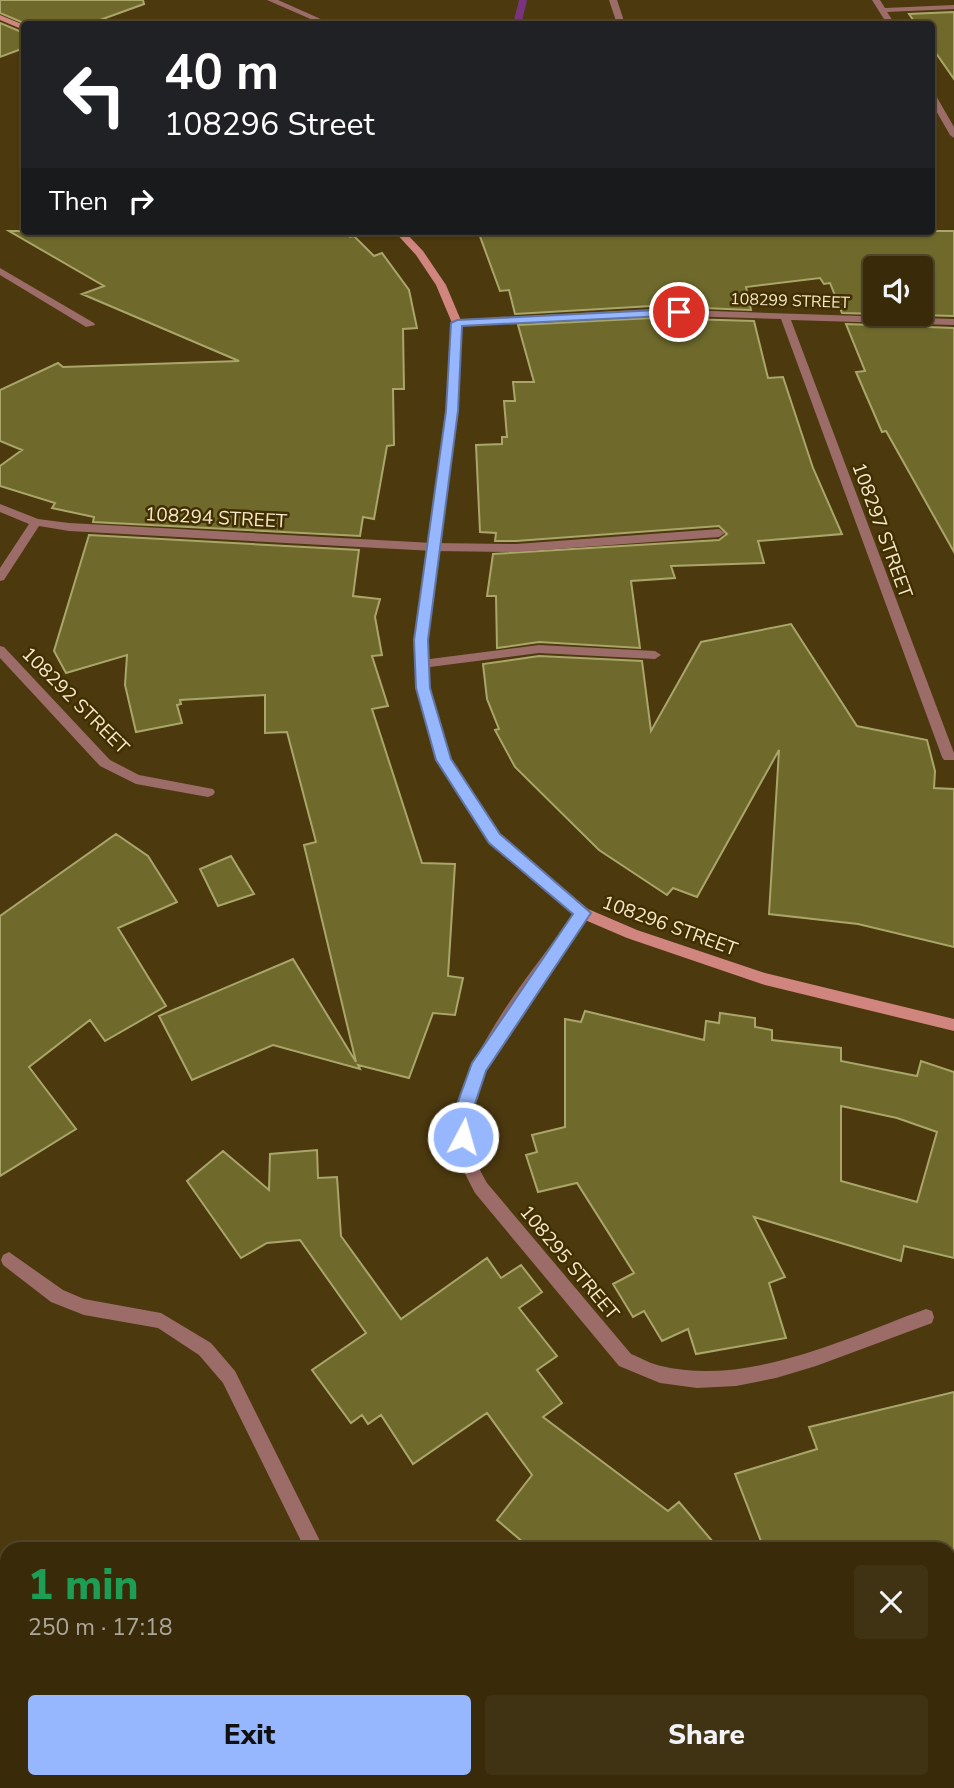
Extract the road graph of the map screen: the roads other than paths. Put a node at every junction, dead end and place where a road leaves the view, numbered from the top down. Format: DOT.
graph roads {
  1 [pos="271,0"];
  2 [pos="613,0"];
  3 [pos="876,0"];
  4 [pos="954,7"];
  5 [pos="882,10"];
  6 [pos="0,17"];
  7 [pos="321,21"];
  8 [pos="620,21"];
  9 [pos="889,21"];
  10 [pos="21,27"];
  11 [pos="935,100"];
  12 [pos="951,124"];
  13 [pos="954,135"];
  14 [pos="403,235"];
  15 [pos="0,271"];
  16 [pos="784,315"];
  17 [pos="954,322"];
  18 [pos="457,323"];
  19 [pos="90,325"];
  20 [pos="0,508"];
  21 [pos="36,522"];
  22 [pos="719,533"];
  23 [pos="433,547"];
  24 [pos="0,577"];
  25 [pos="0,650"];
  26 [pos="655,655"];
  27 [pos="422,664"];
  28 [pos="949,757"];
  29 [pos="208,792"];
  30 [pos="583,913"];
  31 [pos="954,1025"];
  32 [pos="9,1260"];
  33 [pos="926,1317"];
  34 [pos="312,1542"];
  1 -- 7 [label="street"];
  2 -- 8 [label="street"];
  3 -- 5 [label="street"];
  4 -- 5 [label="street"];
  5 -- 9 [label="street"];
  6 -- 10 [label="street"];
  11 -- 12 [label="street"];
  12 -- 13 [label="street"];
  14 -- 18 [label="street, 108296 STREET"];
  15 -- 19 [label="street"];
  16 -- 17 [label="street, 108299 STREET"];
  16 -- 18 [label="street, 108299 STREET"];
  16 -- 28 [label="street, 108297 STREET"];
  18 -- 23 [label="street, 108296 STREET"];
  20 -- 21 [label="street, 108294 STREET"];
  21 -- 23 [label="street, 108294 STREET"];
  21 -- 24 [label="street"];
  22 -- 23 [label="street, 108294 STREET"];
  23 -- 27 [label="street, 108296 STREET"];
  25 -- 29 [label="street, 108292 STREET"];
  26 -- 27 [label="street"];
  27 -- 30 [label="street, 108296 STREET"];
  30 -- 31 [label="street, 108296 STREET"];
  30 -- 33 [label="street, 108295 STREET"];
  32 -- 34 [label="street"];
}
